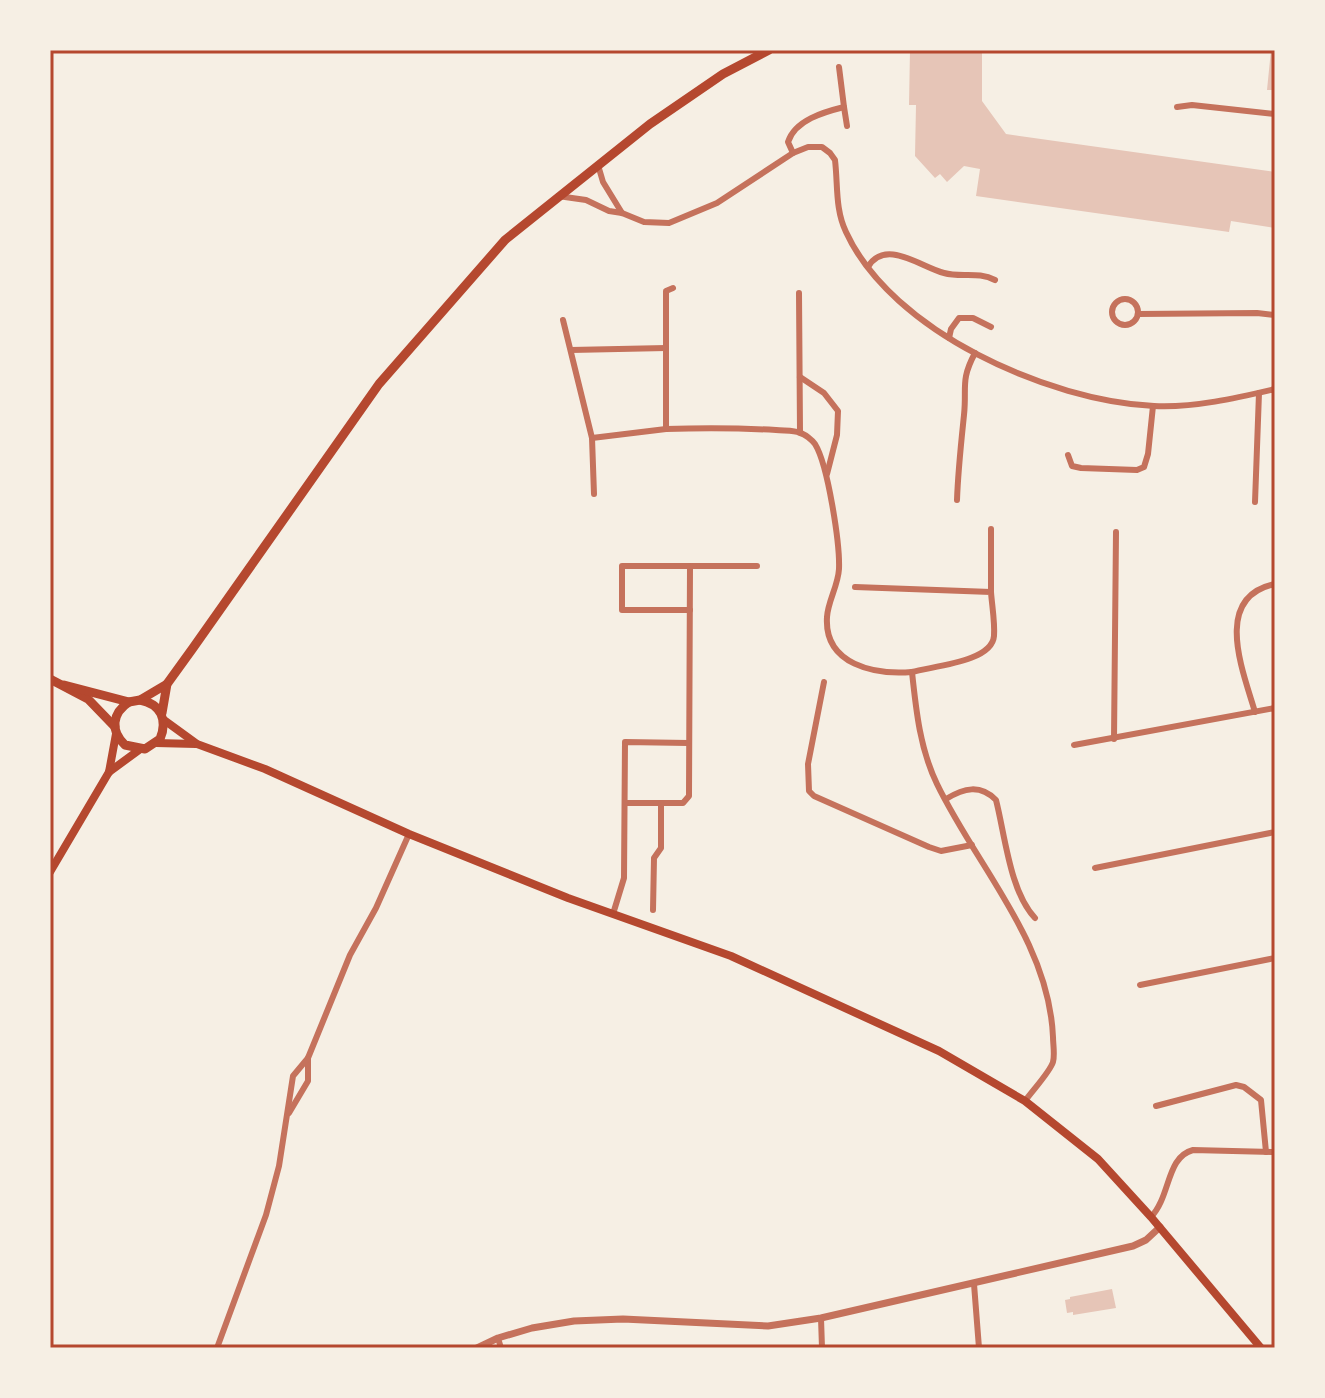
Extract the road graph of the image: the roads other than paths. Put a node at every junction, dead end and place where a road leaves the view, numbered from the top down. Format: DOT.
graph roads {
  1 [pos="769,50"];
  2 [pos="839,67"];
  3 [pos="844,107"];
  4 [pos="1177,107"];
  5 [pos="1275,114"];
  6 [pos="847,126"];
  7 [pos="793,153"];
  8 [pos="598,165"];
  9 [pos="558,196"];
  10 [pos="622,213"];
  11 [pos="868,267"];
  12 [pos="995,280"];
  13 [pos="673,288"];
  14 [pos="799,293"];
  15 [pos="1138,314"];
  16 [pos="1275,315"];
  17 [pos="563,320"];
  18 [pos="991,327"];
  19 [pos="949,338"];
  20 [pos="666,348"];
  21 [pos="571,350"];
  22 [pos="975,353"];
  23 [pos="800,377"];
  24 [pos="1275,389"];
  25 [pos="1259,393"];
  26 [pos="1153,406"];
  27 [pos="666,429"];
  28 [pos="800,432"];
  29 [pos="592,438"];
  30 [pos="1068,455"];
  31 [pos="826,484"];
  32 [pos="594,494"];
  33 [pos="957,500"];
  34 [pos="1255,502"];
  35 [pos="991,529"];
  36 [pos="1116,532"];
  37 [pos="690,566"];
  38 [pos="757,566"];
  39 [pos="1275,584"];
  40 [pos="855,587"];
  41 [pos="991,592"];
  42 [pos="690,610"];
  43 [pos="912,672"];
  44 [pos="50,679"];
  45 [pos="824,682"];
  46 [pos="167,684"];
  47 [pos="64,685"];
  48 [pos="140,700"];
  49 [pos="129,702"];
  50 [pos="1275,708"];
  51 [pos="1255,712"];
  52 [pos="163,716"];
  53 [pos="115,730"];
  54 [pos="1114,739"];
  55 [pos="156,743"];
  56 [pos="688,743"];
  57 [pos="197,744"];
  58 [pos="1074,745"];
  59 [pos="139,750"];
  60 [pos="109,772"];
  61 [pos="946,799"];
  62 [pos="625,803"];
  63 [pos="661,803"];
  64 [pos="1275,832"];
  65 [pos="409,834"];
  66 [pos="972,845"];
  67 [pos="1095,868"];
  68 [pos="50,872"];
  69 [pos="653,910"];
  70 [pos="613,914"];
  71 [pos="1035,918"];
  72 [pos="1275,958"];
  73 [pos="1140,985"];
  74 [pos="308,1058"];
  75 [pos="1025,1101"];
  76 [pos="1156,1106"];
  77 [pos="288,1116"];
  78 [pos="1266,1152"];
  79 [pos="1275,1152"];
  80 [pos="1151,1217"];
  81 [pos="1160,1227"];
  82 [pos="974,1284"];
  83 [pos="821,1318"];
  84 [pos="498,1338"];
  85 [pos="217,1348"];
  86 [pos="477,1348"];
  87 [pos="501,1348"];
  88 [pos="822,1348"];
  89 [pos="979,1348"];
  90 [pos="1261,1348"];
  1 -- 8 [label="main road"];
  2 -- 3 [label="street"];
  3 -- 6 [label="street"];
  3 -- 7 [label="street"];
  4 -- 5 [label="street"];
  7 -- 10 [label="street"];
  7 -- 11 [label="street"];
  8 -- 9 [label="main road"];
  8 -- 10 [label="street"];
  9 -- 10 [label="street"];
  9 -- 46 [label="main road"];
  11 -- 12 [label="street"];
  11 -- 19 [label="street"];
  13 -- 20 [label="street"];
  14 -- 23 [label="street"];
  15 -- 15 [label="street"];
  15 -- 16 [label="street"];
  17 -- 21 [label="street"];
  18 -- 19 [label="street"];
  19 -- 22 [label="street"];
  20 -- 21 [label="street"];
  20 -- 27 [label="street"];
  21 -- 29 [label="street"];
  22 -- 26 [label="street"];
  22 -- 33 [label="street"];
  23 -- 28 [label="street"];
  23 -- 31 [label="street"];
  24 -- 25 [label="street"];
  25 -- 26 [label="street"];
  25 -- 34 [label="street"];
  26 -- 30 [label="street"];
  27 -- 28 [label="street"];
  27 -- 29 [label="street"];
  28 -- 31 [label="street"];
  29 -- 32 [label="street"];
  31 -- 43 [label="street"];
  35 -- 41 [label="street"];
  36 -- 54 [label="street"];
  37 -- 38 [label="street"];
  37 -- 42 [label="street"];
  37 -- 42 [label="street"];
  39 -- 51 [label="street"];
  40 -- 41 [label="street"];
  41 -- 43 [label="street"];
  42 -- 56 [label="street"];
  43 -- 61 [label="street"];
  44 -- 47 [label="main road"];
  45 -- 66 [label="street"];
  46 -- 48 [label="main road"];
  46 -- 52 [label="main road"];
  47 -- 49 [label="main road"];
  47 -- 53 [label="main road"];
  48 -- 49 [label="main road"];
  48 -- 52 [label="main road"];
  49 -- 53 [label="main road"];
  50 -- 51 [label="street"];
  51 -- 54 [label="street"];
  52 -- 55 [label="main road"];
  52 -- 57 [label="main road"];
  53 -- 59 [label="main road"];
  53 -- 60 [label="main road"];
  54 -- 58 [label="street"];
  55 -- 57 [label="main road"];
  55 -- 59 [label="main road"];
  56 -- 62 [label="street"];
  56 -- 63 [label="street"];
  57 -- 65 [label="main road"];
  59 -- 60 [label="main road"];
  60 -- 68 [label="main road"];
  61 -- 66 [label="street"];
  61 -- 71 [label="street"];
  62 -- 63 [label="street"];
  62 -- 70 [label="street"];
  63 -- 69 [label="street"];
  64 -- 67 [label="street"];
  65 -- 70 [label="main road"];
  65 -- 74 [label="street"];
  66 -- 75 [label="street"];
  70 -- 75 [label="main road"];
  72 -- 73 [label="street"];
  74 -- 77 [label="street"];
  74 -- 77 [label="street"];
  75 -- 80 [label="main road"];
  76 -- 78 [label="street"];
  77 -- 85 [label="street"];
  78 -- 79 [label="street"];
  78 -- 80 [label="street"];
  80 -- 81 [label="main road"];
  81 -- 82 [label="street"];
  81 -- 90 [label="main road"];
  82 -- 83 [label="street"];
  82 -- 89 [label="street"];
  83 -- 84 [label="street"];
  83 -- 88 [label="street"];
  84 -- 86 [label="street"];
  84 -- 87 [label="street"];
}
